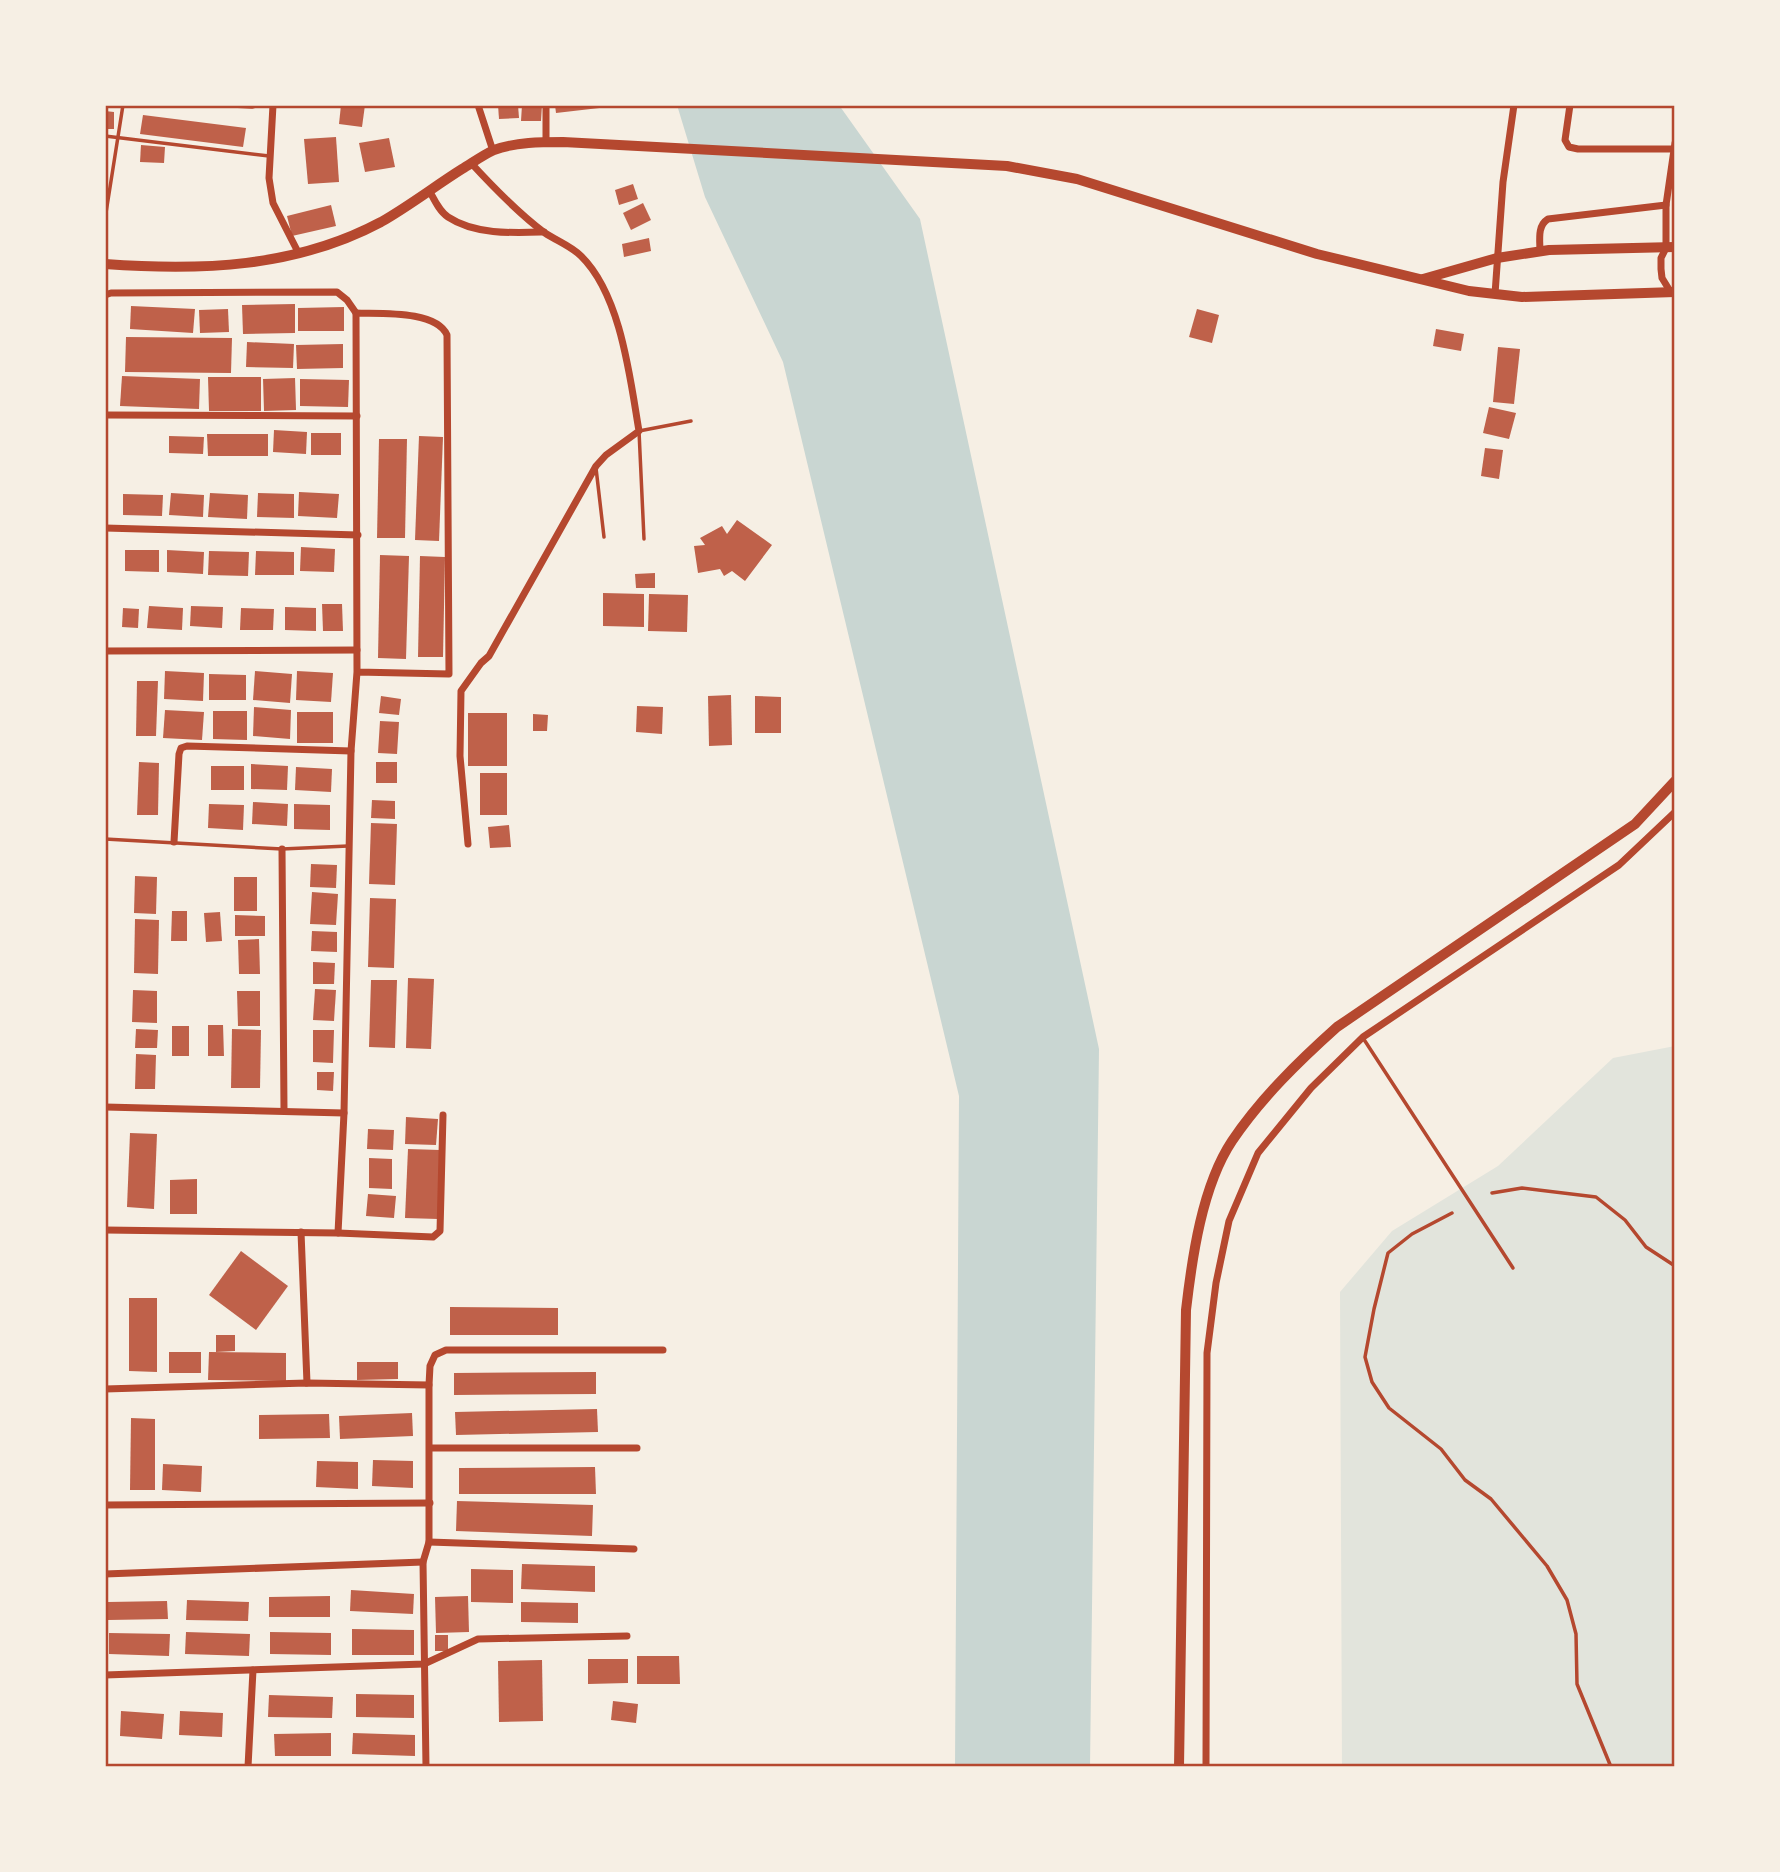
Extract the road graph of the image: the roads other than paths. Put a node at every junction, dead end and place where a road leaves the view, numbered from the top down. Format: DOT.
graph roads {
  1 [pos="123,105"];
  2 [pos="214,105"];
  3 [pos="259,105"];
  4 [pos="273,105"];
  5 [pos="478,105"];
  6 [pos="546,105"];
  7 [pos="1514,105"];
  8 [pos="1570,105"];
  9 [pos="105,136"];
  10 [pos="118,138"];
  11 [pos="546,142"];
  12 [pos="1674,146"];
  13 [pos="493,150"];
  14 [pos="269,156"];
  15 [pos="471,163"];
  16 [pos="429,190"];
  17 [pos="1666,205"];
  18 [pos="105,219"];
  19 [pos="545,232"];
  20 [pos="1670,248"];
  21 [pos="1540,252"];
  22 [pos="299,254"];
  23 [pos="1497,258"];
  24 [pos="105,264"];
  25 [pos="1423,279"];
  26 [pos="1672,292"];
  27 [pos="1495,294"];
  28 [pos="105,295"];
  29 [pos="356,313"];
  30 [pos="105,415"];
  31 [pos="357,416"];
  32 [pos="691,421"];
  33 [pos="639,431"];
  34 [pos="596,466"];
  35 [pos="105,527"];
  36 [pos="358,534"];
  37 [pos="604,537"];
  38 [pos="643,539"];
  39 [pos="357,650"];
  40 [pos="105,651"];
  41 [pos="357,672"];
  42 [pos="351,751"];
  43 [pos="1675,781"];
  44 [pos="1675,812"];
  45 [pos="105,839"];
  46 [pos="174,842"];
  47 [pos="468,844"];
  48 [pos="351,846"];
  49 [pos="282,849"];
  50 [pos="1363,1037"];
  51 [pos="105,1107"];
  52 [pos="284,1110"];
  53 [pos="344,1113"];
  54 [pos="443,1115"];
  55 [pos="105,1230"];
  56 [pos="301,1232"];
  57 [pos="338,1233"];
  58 [pos="1514,1268"];
  59 [pos="663,1350"];
  60 [pos="307,1383"];
  61 [pos="429,1385"];
  62 [pos="105,1389"];
  63 [pos="430,1448"];
  64 [pos="637,1448"];
  65 [pos="430,1503"];
  66 [pos="105,1505"];
  67 [pos="429,1542"];
  68 [pos="634,1549"];
  69 [pos="423,1562"];
  70 [pos="105,1574"];
  71 [pos="626,1636"];
  72 [pos="424,1664"];
  73 [pos="253,1670"];
  74 [pos="105,1675"];
  75 [pos="248,1767"];
  76 [pos="426,1767"];
  77 [pos="1179,1767"];
  78 [pos="1206,1767"];
  1 -- 10 [label="lane"];
  2 -- 3 [label="lane"];
  4 -- 14 [label="street"];
  5 -- 13 [label="street"];
  6 -- 11 [label="street"];
  7 -- 23 [label="street"];
  8 -- 12 [label="street"];
  9 -- 10 [label="lane"];
  10 -- 14 [label="lane"];
  10 -- 18 [label="lane"];
  11 -- 13 [label="main road"];
  11 -- 25 [label="main road"];
  12 -- 17 [label="street"];
  13 -- 15 [label="main road"];
  14 -- 22 [label="street"];
  15 -- 16 [label="main road"];
  15 -- 19 [label="street"];
  16 -- 19 [label="street"];
  16 -- 22 [label="main road"];
  17 -- 20 [label="street"];
  17 -- 21 [label="street"];
  19 -- 33 [label="street"];
  20 -- 21 [label="main road"];
  20 -- 26 [label="street"];
  21 -- 23 [label="main road"];
  22 -- 24 [label="main road"];
  23 -- 25 [label="main road"];
  23 -- 27 [label="street"];
  25 -- 27 [label="main road"];
  26 -- 27 [label="main road"];
  28 -- 29 [label="street"];
  29 -- 31 [label="street"];
  29 -- 41 [label="street"];
  30 -- 31 [label="street"];
  31 -- 36 [label="street"];
  32 -- 33 [label="lane"];
  33 -- 34 [label="street"];
  33 -- 38 [label="lane"];
  34 -- 37 [label="lane"];
  34 -- 47 [label="street"];
  35 -- 36 [label="street"];
  36 -- 39 [label="street"];
  39 -- 40 [label="street"];
  39 -- 41 [label="street"];
  41 -- 42 [label="street"];
  42 -- 46 [label="street"];
  42 -- 48 [label="street"];
  43 -- 77 [label="main road"];
  44 -- 50 [label="street"];
  45 -- 46 [label="lane"];
  46 -- 49 [label="lane"];
  48 -- 49 [label="lane"];
  48 -- 53 [label="street"];
  49 -- 52 [label="street"];
  50 -- 58 [label="lane"];
  50 -- 78 [label="street"];
  51 -- 52 [label="street"];
  52 -- 53 [label="street"];
  53 -- 57 [label="street"];
  54 -- 57 [label="street"];
  55 -- 56 [label="street"];
  56 -- 57 [label="street"];
  56 -- 60 [label="street"];
  59 -- 61 [label="street"];
  60 -- 61 [label="street"];
  60 -- 62 [label="street"];
  61 -- 63 [label="street"];
  63 -- 64 [label="street"];
  63 -- 65 [label="street"];
  65 -- 66 [label="street"];
  65 -- 67 [label="street"];
  67 -- 68 [label="street"];
  67 -- 69 [label="street"];
  69 -- 70 [label="street"];
  69 -- 72 [label="street"];
  71 -- 72 [label="street"];
  72 -- 73 [label="street"];
  72 -- 76 [label="street"];
  73 -- 74 [label="street"];
  73 -- 75 [label="street"];
}
